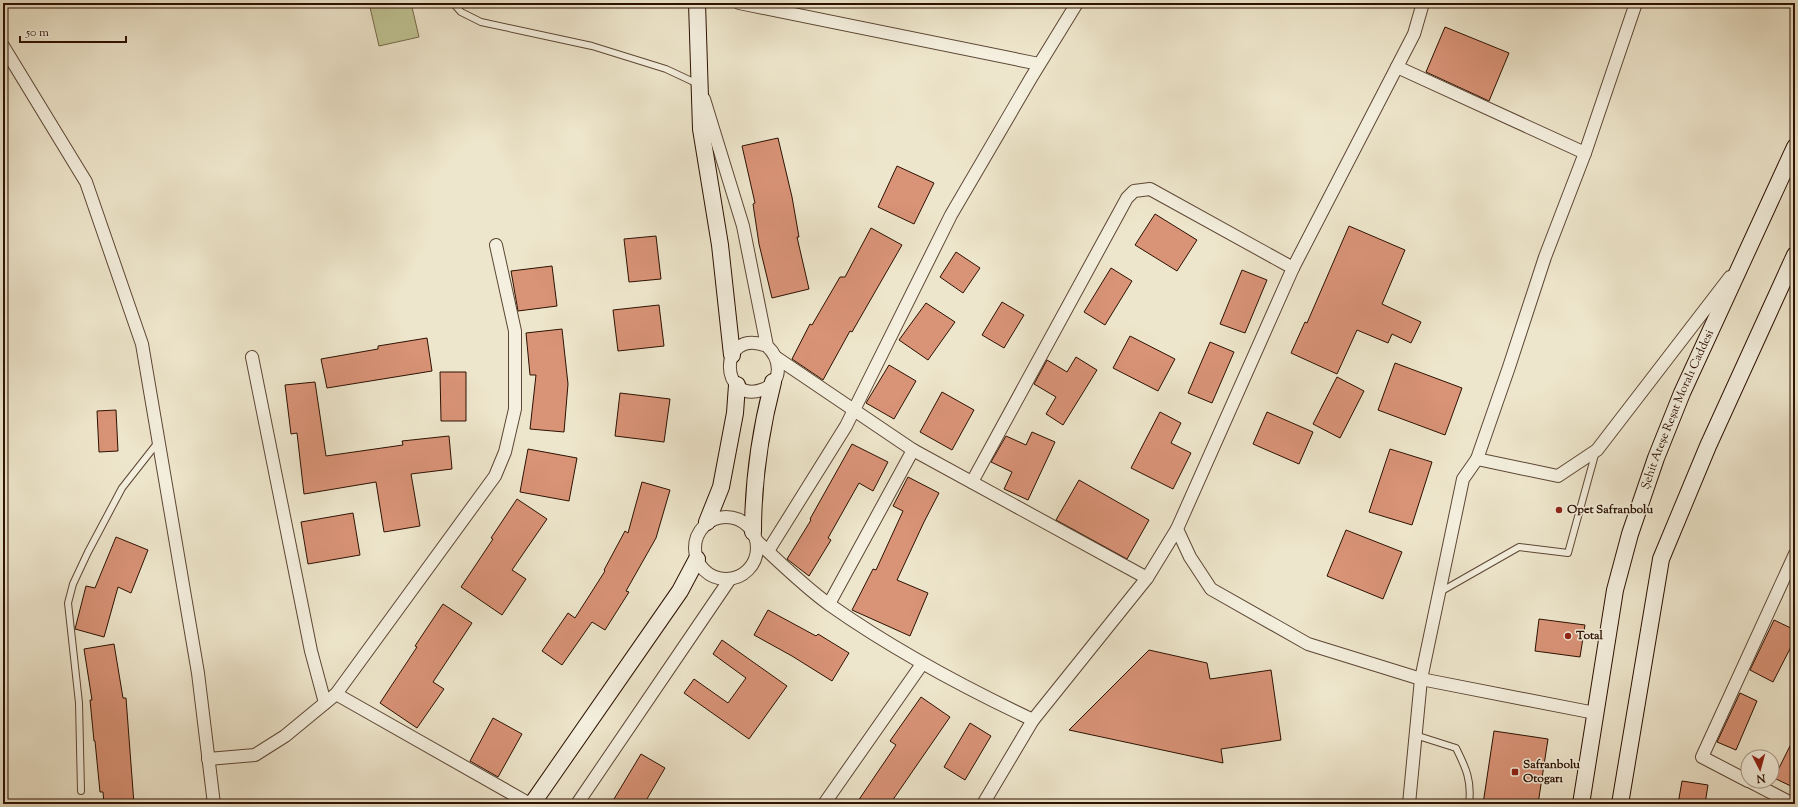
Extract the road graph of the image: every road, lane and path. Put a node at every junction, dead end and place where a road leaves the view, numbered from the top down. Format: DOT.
graph roads {
  1 [pos="452,3"];
  2 [pos="697,3"];
  3 [pos="739,3"];
  4 [pos="1077,3"];
  5 [pos="1423,3"];
  6 [pos="1636,3"];
  7 [pos="3,46"];
  8 [pos="1039,64"];
  9 [pos="1396,67"];
  10 [pos="700,84"];
  11 [pos="1795,147"];
  12 [pos="1585,153"];
  13 [pos="496,245"];
  14 [pos="1795,255"];
  15 [pos="1743,260"];
  16 [pos="1292,268"];
  17 [pos="767,346"];
  18 [pos="732,355"];
  19 [pos="252,357"];
  20 [pos="776,358"];
  21 [pos="773,382"];
  22 [pos="736,385"];
  23 [pos="853,410"];
  24 [pos="159,444"];
  25 [pos="913,450"];
  26 [pos="1597,450"];
  27 [pos="1477,459"];
  28 [pos="972,482"];
  29 [pos="707,522"];
  30 [pos="1177,530"];
  31 [pos="755,537"];
  32 [pos="768,551"];
  33 [pos="1795,554"];
  34 [pos="697,559"];
  35 [pos="1147,578"];
  36 [pos="730,579"];
  37 [pos="1439,592"];
  38 [pos="829,604"];
  39 [pos="922,664"];
  40 [pos="1421,679"];
  41 [pos="336,694"];
  42 [pos="325,703"];
  43 [pos="1595,713"];
  44 [pos="1033,720"];
  45 [pos="1415,735"];
  46 [pos="208,759"];
  47 [pos="1740,777"];
  48 [pos="1764,789"];
  49 [pos="81,790"];
  50 [pos="214,804"];
  51 [pos="531,804"];
  52 [pos="577,804"];
  53 [pos="824,804"];
  54 [pos="983,804"];
  55 [pos="1409,804"];
  56 [pos="1469,804"];
  57 [pos="1581,804"];
  58 [pos="1620,804"];
  59 [pos="1793,804"];
  1 -- 10 [label="lane"];
  2 -- 10 [label="main road"];
  3 -- 8 [label="street"];
  4 -- 8 [label="street"];
  5 -- 9 [label="street"];
  6 -- 12 [label="street"];
  7 -- 24 [label="street"];
  8 -- 23 [label="street"];
  9 -- 12 [label="street"];
  9 -- 16 [label="street"];
  10 -- 17 [label="street"];
  10 -- 18 [label="main road"];
  11 -- 15 [label="main road, Şehit Ateşe Reşat Moralı Caddesi"];
  12 -- 27 [label="street"];
  13 -- 41 [label="street"];
  14 -- 58 [label="main road"];
  15 -- 26 [label="street"];
  15 -- 43 [label="main road, Şehit Ateşe Reşat Moralı Caddesi"];
  16 -- 28 [label="street"];
  16 -- 30 [label="street"];
  17 -- 18 [label="street"];
  17 -- 20 [label="street"];
  18 -- 22 [label="street"];
  19 -- 42 [label="street"];
  20 -- 21 [label="street"];
  20 -- 23 [label="street"];
  21 -- 22 [label="street"];
  21 -- 31 [label="main road"];
  22 -- 29 [label="main road"];
  23 -- 25 [label="street"];
  23 -- 32 [label="street"];
  24 -- 46 [label="street"];
  24 -- 49 [label="lane"];
  25 -- 28 [label="street"];
  25 -- 38 [label="street"];
  26 -- 27 [label="street"];
  26 -- 37 [label="lane"];
  27 -- 37 [label="street"];
  28 -- 35 [label="street"];
  29 -- 31 [label="street"];
  29 -- 34 [label="street"];
  30 -- 35 [label="street"];
  30 -- 40 [label="street"];
  31 -- 32 [label="street"];
  31 -- 36 [label="street"];
  32 -- 38 [label="street"];
  33 -- 47 [label="street"];
  34 -- 36 [label="street"];
  34 -- 51 [label="main road"];
  35 -- 44 [label="street"];
  36 -- 52 [label="street"];
  37 -- 40 [label="street"];
  38 -- 39 [label="street"];
  39 -- 44 [label="street"];
  39 -- 53 [label="street"];
  40 -- 43 [label="street"];
  40 -- 45 [label="street"];
  41 -- 42 [label="street"];
  41 -- 51 [label="street"];
  42 -- 46 [label="street"];
  43 -- 57 [label="main road, Şehit Ateşe Reşat Moralı Caddesi"];
  44 -- 54 [label="street"];
  45 -- 55 [label="street"];
  45 -- 56 [label="lane"];
  46 -- 50 [label="street"];
  48 -- 59 [label="street"];
}
